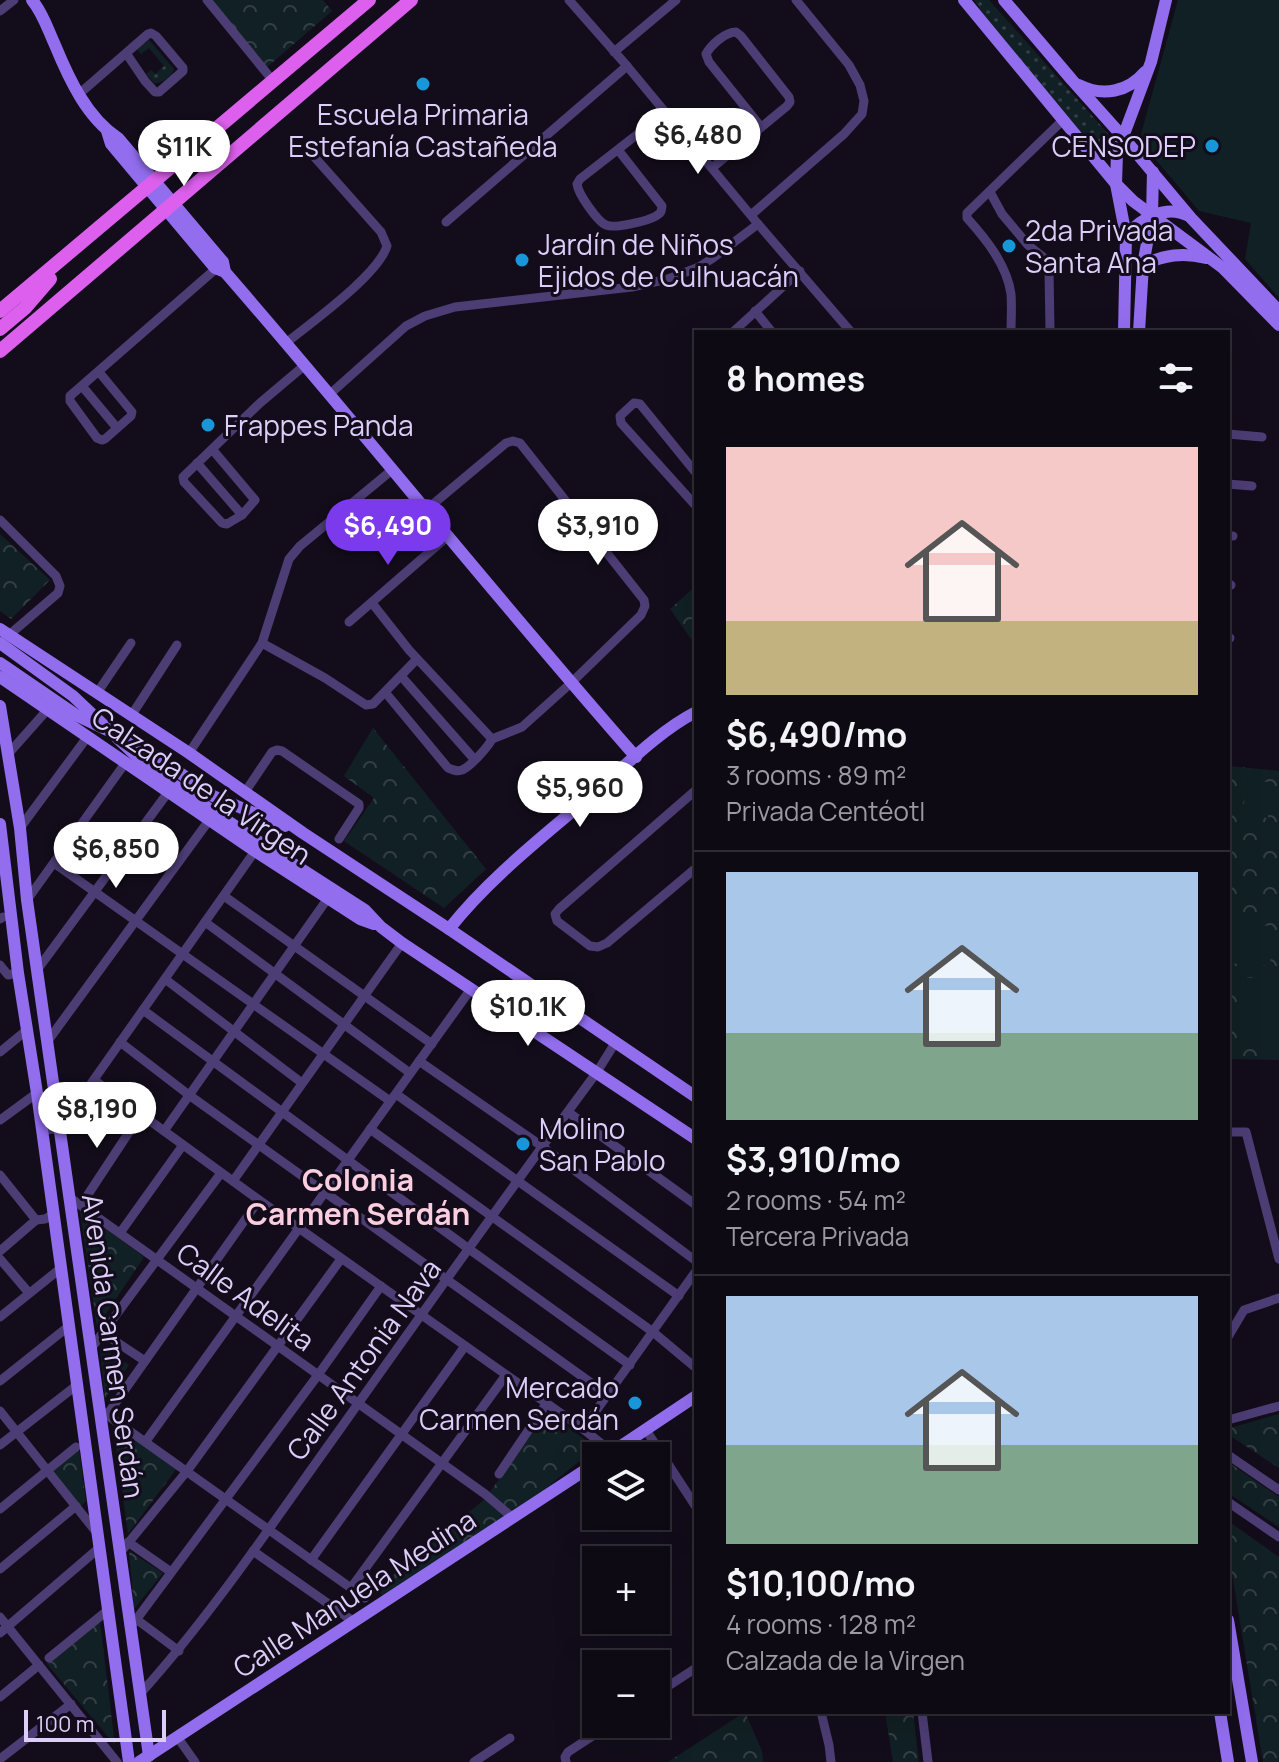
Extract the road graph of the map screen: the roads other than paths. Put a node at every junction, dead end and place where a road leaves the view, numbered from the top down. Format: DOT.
graph roads {
  1 [pos="14,0"];
  2 [pos="32,0"];
  3 [pos="207,0"];
  4 [pos="369,0"];
  5 [pos="411,0"];
  6 [pos="569,0"];
  7 [pos="676,0"];
  8 [pos="796,0"];
  9 [pos="964,0"];
  10 [pos="1004,0"];
  11 [pos="1166,0"];
  12 [pos="0,11"];
  13 [pos="614,52"];
  14 [pos="126,53"];
  15 [pos="1151,62"];
  16 [pos="627,66"];
  17 [pos="1072,80"];
  18 [pos="274,82"];
  19 [pos="79,94"];
  20 [pos="666,112"];
  21 [pos="1063,120"];
  22 [pos="761,127"];
  23 [pos="1123,137"];
  24 [pos="619,151"];
  25 [pos="310,152"];
  26 [pos="712,168"];
  27 [pos="1153,172"];
  28 [pos="150,183"];
  29 [pos="1116,184"];
  30 [pos="990,192"];
  31 [pos="170,207"];
  32 [pos="751,215"];
  33 [pos="1152,216"];
  34 [pos="1191,218"];
  35 [pos="446,222"];
  36 [pos="758,224"];
  37 [pos="1126,236"];
  38 [pos="82,242"];
  39 [pos="1213,260"];
  40 [pos="1143,265"];
  41 [pos="221,267"];
  42 [pos="800,271"];
  43 [pos="0,311"];
  44 [pos="755,311"];
  45 [pos="1279,311"];
  46 [pos="1279,325"];
  47 [pos="0,329"];
  48 [pos="735,330"];
  49 [pos="770,330"];
  50 [pos="849,330"];
  51 [pos="1011,330"];
  52 [pos="1050,330"];
  53 [pos="1124,330"];
  54 [pos="1139,330"];
  55 [pos="286,343"];
  56 [pos="0,351"];
  57 [pos="305,365"];
  58 [pos="99,372"];
  59 [pos="82,386"];
  60 [pos="330,394"];
  61 [pos="117,428"];
  62 [pos="1230,434"];
  63 [pos="1262,437"];
  64 [pos="212,449"];
  65 [pos="197,463"];
  66 [pos="392,470"];
  67 [pos="694,471"];
  68 [pos="1230,484"];
  69 [pos="1252,486"];
  70 [pos="694,504"];
  71 [pos="426,510"];
  72 [pos="242,515"];
  73 [pos="0,520"];
  74 [pos="448,536"];
  75 [pos="372,603"];
  76 [pos="349,622"];
  77 [pos="3,636"];
  78 [pos="131,643"];
  79 [pos="262,643"];
  80 [pos="177,645"];
  81 [pos="417,659"];
  82 [pos="0,663"];
  83 [pos="401,676"];
  84 [pos="0,677"];
  85 [pos="571,683"];
  86 [pos="385,692"];
  87 [pos="97,693"];
  88 [pos="0,706"];
  89 [pos="48,709"];
  90 [pos="694,713"];
  91 [pos="131,716"];
  92 [pos="88,736"];
  93 [pos="492,739"];
  94 [pos="9,753"];
  95 [pos="189,753"];
  96 [pos="636,757"];
  97 [pos="474,759"];
  98 [pos="126,762"];
  99 [pos="169,791"];
  100 [pos="245,792"];
  101 [pos="694,792"];
  102 [pos="210,819"];
  103 [pos="0,824"];
  104 [pos="20,828"];
  105 [pos="303,833"];
  106 [pos="339,839"];
  107 [pos="255,851"];
  108 [pos="2,858"];
  109 [pos="54,863"];
  110 [pos="694,870"];
  111 [pos="95,891"];
  112 [pos="224,896"];
  113 [pos="328,898"];
  114 [pos="27,900"];
  115 [pos="136,921"];
  116 [pos="205,922"];
  117 [pos="381,927"];
  118 [pos="449,929"];
  119 [pos="402,943"];
  120 [pos="294,946"];
  121 [pos="183,954"];
  122 [pos="0,965"];
  123 [pos="37,970"];
  124 [pos="275,973"];
  125 [pos="9,977"];
  126 [pos="165,979"];
  127 [pos="471,989"];
  128 [pos="364,996"];
  129 [pos="253,1004"];
  130 [pos="143,1010"];
  131 [pos="344,1024"];
  132 [pos="28,1029"];
  133 [pos="234,1031"];
  134 [pos="47,1042"];
  135 [pos="120,1042"];
  136 [pos="615,1043"];
  137 [pos="432,1044"];
  138 [pos="0,1052"];
  139 [pos="323,1054"];
  140 [pos="213,1061"];
  141 [pos="419,1061"];
  142 [pos="597,1072"];
  143 [pos="410,1073"];
  144 [pos="94,1080"];
  145 [pos="302,1083"];
  146 [pos="37,1093"];
  147 [pos="189,1095"];
  148 [pos="694,1096"];
  149 [pos="393,1098"];
  150 [pos="282,1111"];
  151 [pos="568,1112"];
  152 [pos="141,1114"];
  153 [pos="0,1120"];
  154 [pos="59,1129"];
  155 [pos="370,1129"];
  156 [pos="42,1130"];
  157 [pos="164,1131"];
  158 [pos="1230,1132"];
  159 [pos="694,1138"];
  160 [pos="259,1144"];
  161 [pos="183,1145"];
  162 [pos="543,1147"];
  163 [pos="348,1159"];
  164 [pos="221,1173"];
  165 [pos="233,1181"];
  166 [pos="518,1181"];
  167 [pos="2,1183"];
  168 [pos="324,1193"];
  169 [pos="69,1197"];
  170 [pos="259,1200"];
  171 [pos="694,1204"];
  172 [pos="81,1205"];
  173 [pos="54,1214"];
  174 [pos="493,1216"];
  175 [pos="36,1220"];
  176 [pos="299,1228"];
  177 [pos="120,1233"];
  178 [pos="469,1249"];
  179 [pos="0,1251"];
  180 [pos="0,1259"];
  181 [pos="341,1259"];
  182 [pos="1279,1259"];
  183 [pos="157,1260"];
  184 [pos="694,1260"];
  185 [pos="61,1268"];
  186 [pos="694,1274"];
  187 [pos="447,1281"];
  188 [pos="381,1286"];
  189 [pos="196,1288"];
  190 [pos="29,1293"];
  191 [pos="679,1296"];
  192 [pos="1279,1298"];
  193 [pos="236,1316"];
  194 [pos="422,1316"];
  195 [pos="0,1317"];
  196 [pos="69,1326"];
  197 [pos="653,1332"];
  198 [pos="103,1333"];
  199 [pos="1230,1334"];
  200 [pos="276,1345"];
  201 [pos="465,1346"];
  202 [pos="90,1350"];
  203 [pos="145,1361"];
  204 [pos="630,1365"];
  205 [pos="694,1365"];
  206 [pos="318,1375"];
  207 [pos="506,1375"];
  208 [pos="0,1381"];
  209 [pos="77,1385"];
  210 [pos="608,1395"];
  211 [pos="694,1397"];
  212 [pos="358,1404"];
  213 [pos="546,1404"];
  214 [pos="1279,1406"];
  215 [pos="0,1411"];
  216 [pos="103,1412"];
  217 [pos="1230,1419"];
  218 [pos="583,1429"];
  219 [pos="646,1430"];
  220 [pos="17,1432"];
  221 [pos="402,1435"];
  222 [pos="146,1441"];
  223 [pos="597,1442"];
  224 [pos="628,1442"];
  225 [pos="0,1445"];
  226 [pos="76,1447"];
  227 [pos="1230,1456"];
  228 [pos="442,1463"];
  229 [pos="47,1469"];
  230 [pos="187,1471"];
  231 [pos="582,1472"];
  232 [pos="499,1474"];
  233 [pos="1279,1490"];
  234 [pos="226,1498"];
  235 [pos="1230,1503"];
  236 [pos="694,1504"];
  237 [pos="76,1506"];
  238 [pos="0,1509"];
  239 [pos="512,1517"];
  240 [pos="269,1530"];
  241 [pos="97,1533"];
  242 [pos="1279,1537"];
  243 [pos="128,1542"];
  244 [pos="99,1548"];
  245 [pos="253,1551"];
  246 [pos="119,1554"];
  247 [pos="311,1560"];
  248 [pos="0,1569"];
  249 [pos="171,1572"];
  250 [pos="351,1588"];
  251 [pos="365,1598"];
  252 [pos="108,1610"];
  253 [pos="0,1617"];
  254 [pos="350,1619"];
  255 [pos="133,1624"];
  256 [pos="4,1630"];
  257 [pos="1230,1632"];
  258 [pos="179,1651"];
  259 [pos="49,1658"];
  260 [pos="39,1665"];
  261 [pos="694,1669"];
  262 [pos="670,1685"];
  263 [pos="140,1694"];
  264 [pos="0,1697"];
  265 [pos="71,1704"];
  266 [pos="821,1714"];
  267 [pos="922,1714"];
  268 [pos="1220,1714"];
  269 [pos="178,1738"];
  270 [pos="510,1738"];
  271 [pos="590,1738"];
  272 [pos="0,1759"];
  273 [pos="144,1759"];
  274 [pos="117,1762"];
  275 [pos="129,1762"];
  276 [pos="195,1762"];
  277 [pos="474,1762"];
  278 [pos="566,1762"];
  279 [pos="831,1762"];
  280 [pos="928,1762"];
  281 [pos="1228,1762"];
  282 [pos="1252,1762"];
  1 -- 12 [label="street"];
  2 -- 19 [label="street"];
  3 -- 18 [label="street"];
  4 -- 18 [label="main road"];
  5 -- 31 [label="main road"];
  6 -- 13 [label="street"];
  7 -- 13 [label="street"];
  8 -- 32 [label="street"];
  9 -- 21 [label="street"];
  10 -- 17 [label="street"];
  11 -- 15 [label="street"];
  13 -- 16 [label="street"];
  14 -- 14 [label="street"];
  14 -- 19 [label="street"];
  15 -- 17 [label="street"];
  15 -- 23 [label="street"];
  16 -- 20 [label="street"];
  16 -- 35 [label="street"];
  17 -- 23 [label="street"];
  18 -- 28 [label="main road"];
  19 -- 28 [label="street"];
  20 -- 24 [label="street"];
  20 -- 26 [label="street"];
  21 -- 29 [label="street"];
  21 -- 30 [label="street"];
  22 -- 22 [label="street"];
  22 -- 26 [label="street"];
  23 -- 27 [label="street"];
  23 -- 29 [label="street"];
  24 -- 24 [label="street"];
  25 -- 55 [label="street"];
  26 -- 32 [label="street"];
  27 -- 33 [label="street"];
  27 -- 34 [label="street"];
  28 -- 31 [label="street"];
  28 -- 38 [label="main road"];
  29 -- 33 [label="street"];
  29 -- 37 [label="street"];
  30 -- 51 [label="street"];
  30 -- 52 [label="street"];
  31 -- 41 [label="street"];
  31 -- 56 [label="main road"];
  32 -- 36 [label="street"];
  33 -- 34 [label="street"];
  33 -- 37 [label="street"];
  33 -- 39 [label="street"];
  33 -- 40 [label="street"];
  34 -- 45 [label="street"];
  36 -- 42 [label="street"];
  36 -- 60 [label="street"];
  37 -- 53 [label="street"];
  38 -- 43 [label="main road"];
  38 -- 47 [label="main road"];
  39 -- 40 [label="street"];
  39 -- 46 [label="street"];
  40 -- 54 [label="street"];
  41 -- 55 [label="street"];
  41 -- 58 [label="street"];
  42 -- 44 [label="street"];
  42 -- 50 [label="street"];
  44 -- 48 [label="street"];
  44 -- 49 [label="street"];
  55 -- 57 [label="street"];
  57 -- 60 [label="street"];
  57 -- 64 [label="street"];
  58 -- 59 [label="street"];
  58 -- 61 [label="street"];
  59 -- 61 [label="street"];
  59 -- 61 [label="street"];
  60 -- 66 [label="street"];
  62 -- 63 [label="street"];
  64 -- 65 [label="street"];
  64 -- 72 [label="street"];
  65 -- 72 [label="street"];
  65 -- 72 [label="street"];
  66 -- 71 [label="street"];
  66 -- 79 [label="street"];
  67 -- 70 [label="street"];
  68 -- 69 [label="street"];
  71 -- 74 [label="street"];
  71 -- 85 [label="street"];
  73 -- 77 [label="street"];
  74 -- 75 [label="street"];
  74 -- 85 [label="street"];
  75 -- 76 [label="street"];
  75 -- 81 [label="street"];
  77 -- 87 [label="street, Calzada de la Virgen"];
  77 -- 117 [label="street, Calzada de la Virgen, bridge"];
  78 -- 87 [label="street"];
  79 -- 86 [label="street"];
  79 -- 95 [label="street"];
  80 -- 91 [label="street"];
  81 -- 83 [label="street"];
  81 -- 93 [label="street"];
  82 -- 105 [label="street, Calzada de la Virgen"];
  83 -- 86 [label="street"];
  83 -- 97 [label="street"];
  84 -- 89 [label="street, Calzada de la Virgen"];
  85 -- 93 [label="street"];
  85 -- 96 [label="street"];
  86 -- 97 [label="street"];
  87 -- 91 [label="street, Calzada de la Virgen"];
  88 -- 94 [label="street, Avenida Carmen Serdán"];
  89 -- 92 [label="street, Calzada de la Virgen"];
  89 -- 94 [label="street"];
  90 -- 96 [label="street"];
  91 -- 95 [label="street, Calzada de la Virgen"];
  92 -- 98 [label="street, Calzada de la Virgen"];
  92 -- 104 [label="street"];
  93 -- 97 [label="street"];
  94 -- 104 [label="street, Avenida Carmen Serdán"];
  95 -- 100 [label="street, Calzada de la Virgen"];
  96 -- 118 [label="street"];
  98 -- 99 [label="street, Calzada de la Virgen"];
  98 -- 109 [label="street"];
  99 -- 102 [label="street, Calzada de la Virgen"];
  99 -- 111 [label="street"];
  100 -- 105 [label="street, Calzada de la Virgen"];
  100 -- 106 [label="street"];
  101 -- 110 [label="street"];
  102 -- 107 [label="street, Calzada de la Virgen"];
  102 -- 115 [label="street"];
  103 -- 108 [label="street, Avenida Carmen Serdán"];
  104 -- 114 [label="street, Avenida Carmen Serdán"];
  105 -- 118 [label="street, Calzada de la Virgen"];
  107 -- 112 [label="street"];
  107 -- 113 [label="street, Calzada de la Virgen"];
  108 -- 125 [label="street, Avenida Carmen Serdán"];
  109 -- 111 [label="street"];
  109 -- 114 [label="street"];
  111 -- 115 [label="street"];
  111 -- 123 [label="street"];
  112 -- 116 [label="street"];
  112 -- 120 [label="street"];
  113 -- 117 [label="street, Calzada de la Virgen"];
  113 -- 120 [label="street"];
  114 -- 123 [label="street, Avenida Carmen Serdán"];
  115 -- 121 [label="street"];
  115 -- 134 [label="street"];
  116 -- 121 [label="street"];
  116 -- 124 [label="street"];
  117 -- 119 [label="street, Calzada de la Virgen"];
  118 -- 136 [label="street, Calzada de la Virgen"];
  119 -- 127 [label="street, Calzada de la Virgen"];
  119 -- 128 [label="street"];
  120 -- 124 [label="street"];
  120 -- 128 [label="street"];
  121 -- 126 [label="street"];
  121 -- 129 [label="street"];
  122 -- 125 [label="street"];
  123 -- 134 [label="street, Avenida Carmen Serdán"];
  124 -- 129 [label="street"];
  124 -- 131 [label="street"];
  125 -- 132 [label="street, Avenida Carmen Serdán"];
  126 -- 130 [label="street"];
  126 -- 133 [label="street"];
  127 -- 137 [label="street"];
  127 -- 142 [label="street, Calzada de la Virgen"];
  128 -- 131 [label="street"];
  128 -- 137 [label="street"];
  129 -- 133 [label="street"];
  129 -- 139 [label="street"];
  130 -- 135 [label="street"];
  130 -- 140 [label="street"];
  131 -- 139 [label="street"];
  131 -- 143 [label="street"];
  132 -- 138 [label="street"];
  132 -- 146 [label="street, Avenida Carmen Serdán"];
  133 -- 140 [label="street"];
  133 -- 145 [label="street"];
  134 -- 154 [label="street, Avenida Carmen Serdán"];
  135 -- 144 [label="street"];
  135 -- 147 [label="street"];
  136 -- 142 [label="street, Calle Antonia Nava"];
  136 -- 148 [label="street, Calzada de la Virgen"];
  137 -- 141 [label="street"];
  139 -- 145 [label="street"];
  139 -- 149 [label="street"];
  140 -- 147 [label="street"];
  140 -- 150 [label="street"];
  141 -- 143 [label="street"];
  141 -- 162 [label="street"];
  142 -- 151 [label="street, Calle Antonia Nava"];
  142 -- 159 [label="street, Calzada de la Virgen"];
  143 -- 149 [label="street"];
  144 -- 152 [label="street"];
  144 -- 154 [label="street"];
  145 -- 150 [label="street"];
  146 -- 153 [label="street"];
  146 -- 156 [label="street, Avenida Carmen Serdán"];
  147 -- 157 [label="street"];
  147 -- 160 [label="street"];
  149 -- 155 [label="street"];
  149 -- 166 [label="street"];
  150 -- 160 [label="street"];
  150 -- 163 [label="street"];
  151 -- 162 [label="street, Calle Antonia Nava"];
  151 -- 171 [label="street"];
  152 -- 157 [label="street"];
  152 -- 172 [label="street"];
  154 -- 156 [label="street"];
  154 -- 169 [label="street, Avenida Carmen Serdán"];
  155 -- 163 [label="street"];
  155 -- 174 [label="street"];
  156 -- 173 [label="street, Avenida Carmen Serdán"];
  157 -- 161 [label="street"];
  158 -- 182 [label="street"];
  160 -- 165 [label="street"];
  160 -- 168 [label="street"];
  161 -- 164 [label="street"];
  161 -- 177 [label="street"];
  162 -- 166 [label="street, Calle Antonia Nava"];
  162 -- 184 [label="street"];
  163 -- 168 [label="street"];
  163 -- 178 [label="street"];
  164 -- 165 [label="street"];
  164 -- 183 [label="street"];
  165 -- 170 [label="street"];
  166 -- 174 [label="street, Calle Antonia Nava"];
  166 -- 191 [label="street"];
  167 -- 175 [label="street"];
  168 -- 176 [label="street"];
  168 -- 187 [label="street"];
  169 -- 172 [label="street, Calle Adelita"];
  169 -- 202 [label="street, Avenida Carmen Serdán"];
  170 -- 176 [label="street"];
  170 -- 189 [label="street"];
  172 -- 177 [label="street, Calle Adelita"];
  173 -- 175 [label="street"];
  173 -- 185 [label="street, Avenida Carmen Serdán"];
  174 -- 178 [label="street, Calle Antonia Nava"];
  174 -- 197 [label="street"];
  175 -- 179 [label="street"];
  176 -- 181 [label="street"];
  176 -- 193 [label="street"];
  177 -- 183 [label="street, Calle Adelita"];
  178 -- 187 [label="street, Calle Antonia Nava"];
  178 -- 204 [label="street"];
  180 -- 190 [label="street"];
  181 -- 188 [label="street"];
  181 -- 200 [label="street"];
  183 -- 189 [label="street, Calle Adelita"];
  183 -- 198 [label="street"];
  185 -- 190 [label="street"];
  185 -- 196 [label="street, Avenida Carmen Serdán"];
  186 -- 191 [label="street"];
  187 -- 194 [label="street, Calle Antonia Nava"];
  187 -- 210 [label="street"];
  188 -- 194 [label="street"];
  188 -- 206 [label="street"];
  189 -- 193 [label="street, Calle Adelita"];
  189 -- 203 [label="street"];
  190 -- 195 [label="street"];
  191 -- 197 [label="street"];
  192 -- 199 [label="street"];
  193 -- 200 [label="street, Calle Adelita"];
  193 -- 222 [label="street"];
  194 -- 201 [label="street"];
  194 -- 212 [label="street, Calle Antonia Nava"];
  196 -- 208 [label="street"];
  196 -- 209 [label="street, Avenida Carmen Serdán"];
  197 -- 204 [label="street"];
  197 -- 205 [label="street"];
  198 -- 202 [label="street"];
  198 -- 203 [label="street"];
  200 -- 206 [label="street, Calle Adelita"];
  200 -- 230 [label="street"];
  201 -- 207 [label="street"];
  201 -- 221 [label="street"];
  202 -- 216 [label="street, Avenida Carmen Serdán"];
  203 -- 216 [label="street"];
  204 -- 210 [label="street"];
  206 -- 212 [label="street, Calle Adelita"];
  206 -- 234 [label="street"];
  207 -- 213 [label="street"];
  207 -- 228 [label="street"];
  209 -- 220 [label="street"];
  209 -- 241 [label="street, Avenida Carmen Serdán"];
  210 -- 218 [label="street"];
  211 -- 219 [label="street"];
  212 -- 221 [label="street, Calle Adelita"];
  212 -- 240 [label="street, Calle Antonia Nava"];
  213 -- 218 [label="street"];
  213 -- 232 [label="street"];
  214 -- 217 [label="street"];
  215 -- 220 [label="street"];
  216 -- 222 [label="street"];
  216 -- 246 [label="street, Avenida Carmen Serdán"];
  218 -- 223 [label="street"];
  219 -- 224 [label="street"];
  219 -- 236 [label="street"];
  220 -- 225 [label="street"];
  220 -- 229 [label="street"];
  221 -- 228 [label="street, Calle Adelita"];
  221 -- 247 [label="street"];
  222 -- 230 [label="street"];
  226 -- 229 [label="street"];
  227 -- 233 [label="street"];
  228 -- 239 [label="street, Calle Adelita"];
  228 -- 250 [label="street"];
  229 -- 237 [label="street"];
  229 -- 238 [label="street"];
  230 -- 234 [label="street"];
  230 -- 243 [label="street"];
  231 -- 239 [label="street, Calle Manuela Medina"];
  234 -- 240 [label="street"];
  234 -- 249 [label="street"];
  235 -- 242 [label="street"];
  237 -- 241 [label="street"];
  237 -- 248 [label="street"];
  239 -- 269 [label="street, Calle Manuela Medina"];
  240 -- 245 [label="street, Calle Antonia Nava"];
  240 -- 247 [label="street"];
  241 -- 244 [label="street, Avenida Carmen Serdán"];
  243 -- 246 [label="street"];
  243 -- 249 [label="street"];
  244 -- 252 [label="street, Avenida Carmen Serdán"];
  244 -- 256 [label="street"];
  245 -- 254 [label="street"];
  245 -- 258 [label="street, Calle Antonia Nava"];
  246 -- 255 [label="street, Avenida Carmen Serdán"];
  247 -- 250 [label="street"];
  249 -- 255 [label="street"];
  250 -- 251 [label="street"];
  252 -- 259 [label="street"];
  252 -- 275 [label="street, Avenida Carmen Serdán"];
  253 -- 256 [label="street"];
  255 -- 258 [label="street"];
  255 -- 263 [label="street, Avenida Carmen Serdán"];
  256 -- 260 [label="street"];
  257 -- 282 [label="street"];
  258 -- 263 [label="street, Calle Antonia Nava"];
  260 -- 264 [label="street"];
  260 -- 265 [label="street"];
  261 -- 262 [label="street"];
  263 -- 273 [label="street, Avenida Carmen Serdán"];
  265 -- 272 [label="street"];
  265 -- 274 [label="street"];
  266 -- 279 [label="street"];
  267 -- 280 [label="street"];
  268 -- 281 [label="street"];
  269 -- 273 [label="street, Calle Manuela Medina"];
  269 -- 276 [label="street"];
  270 -- 277 [label="street"];
  271 -- 278 [label="street"];
}
